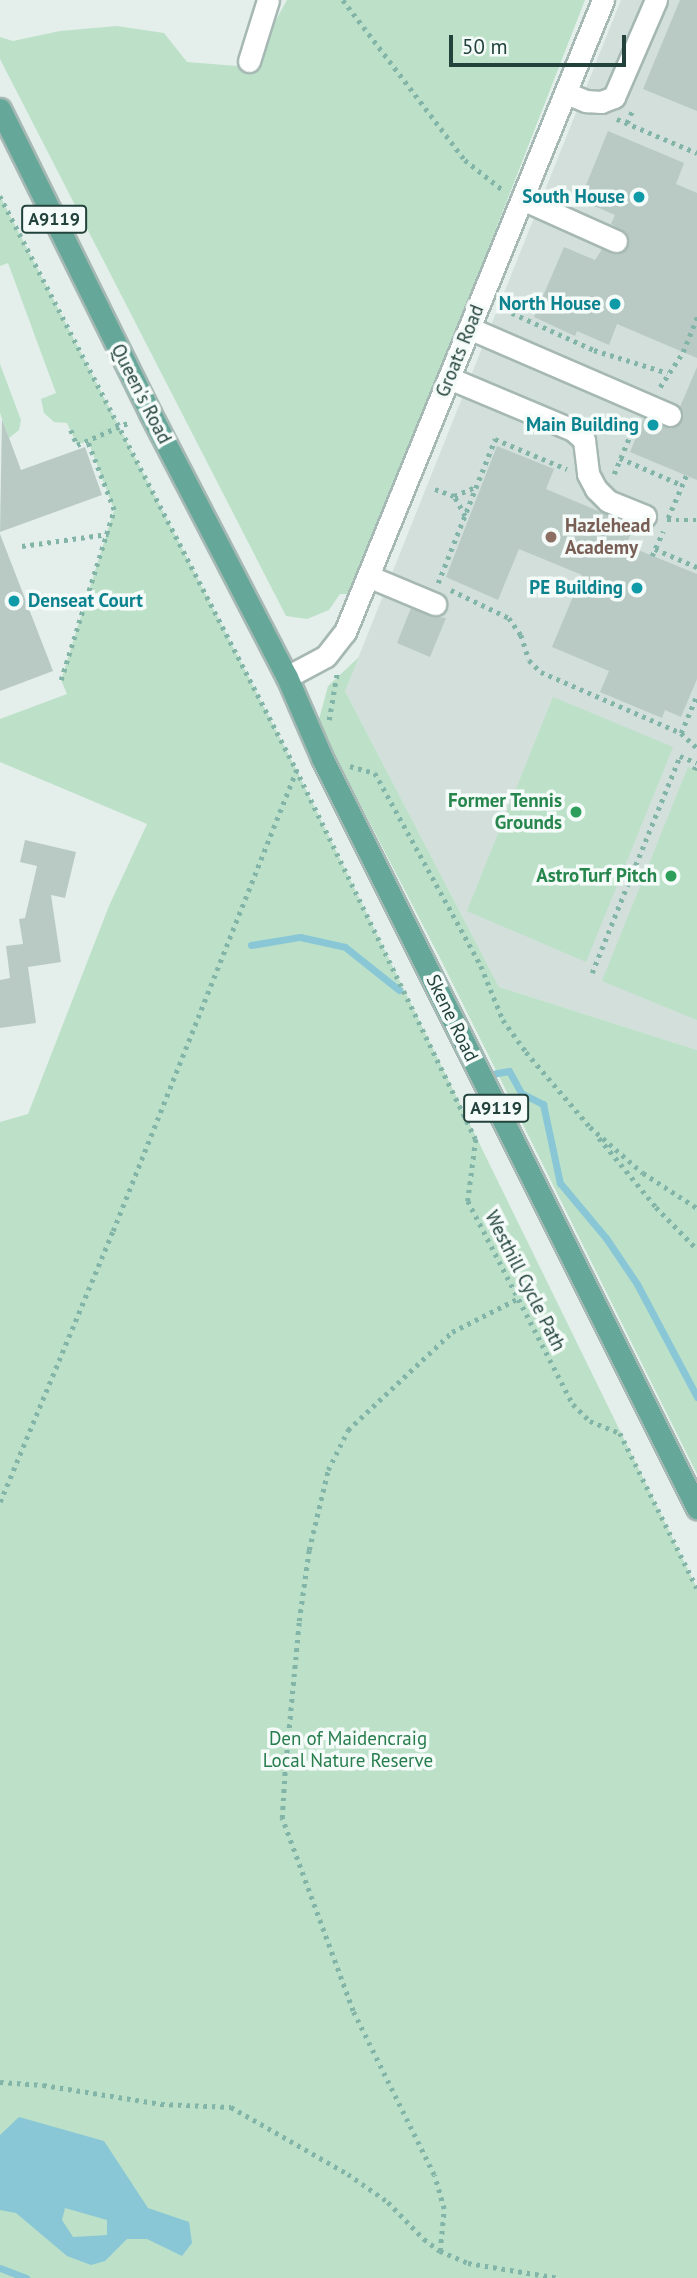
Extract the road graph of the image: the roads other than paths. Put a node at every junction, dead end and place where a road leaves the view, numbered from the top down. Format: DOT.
graph roads {
  1 [pos="268,0"];
  2 [pos="603,0"];
  3 [pos="656,0"];
  4 [pos="249,61"];
  5 [pos="566,93"];
  6 [pos="0,109"];
  7 [pos="522,199"];
  8 [pos="617,241"];
  9 [pos="469,328"];
  10 [pos="449,378"];
  11 [pos="655,409"];
  12 [pos="645,516"];
  13 [pos="368,576"];
  14 [pos="435,604"];
  15 [pos="287,677"];
  16 [pos="697,1508"];
  1 -- 4 [label="street"];
  2 -- 5 [label="street, Groats Road"];
  3 -- 5 [label="street"];
  5 -- 7 [label="street, Groats Road"];
  6 -- 15 [label="main road, Queen's Road / A9119"];
  7 -- 8 [label="street"];
  7 -- 9 [label="street, Groats Road"];
  9 -- 10 [label="street, Groats Road"];
  9 -- 11 [label="street"];
  10 -- 12 [label="street"];
  10 -- 13 [label="street, Groats Road"];
  13 -- 14 [label="street"];
  13 -- 15 [label="street, Groats Road"];
  15 -- 16 [label="main road, Skene Road / A9119"];
}
